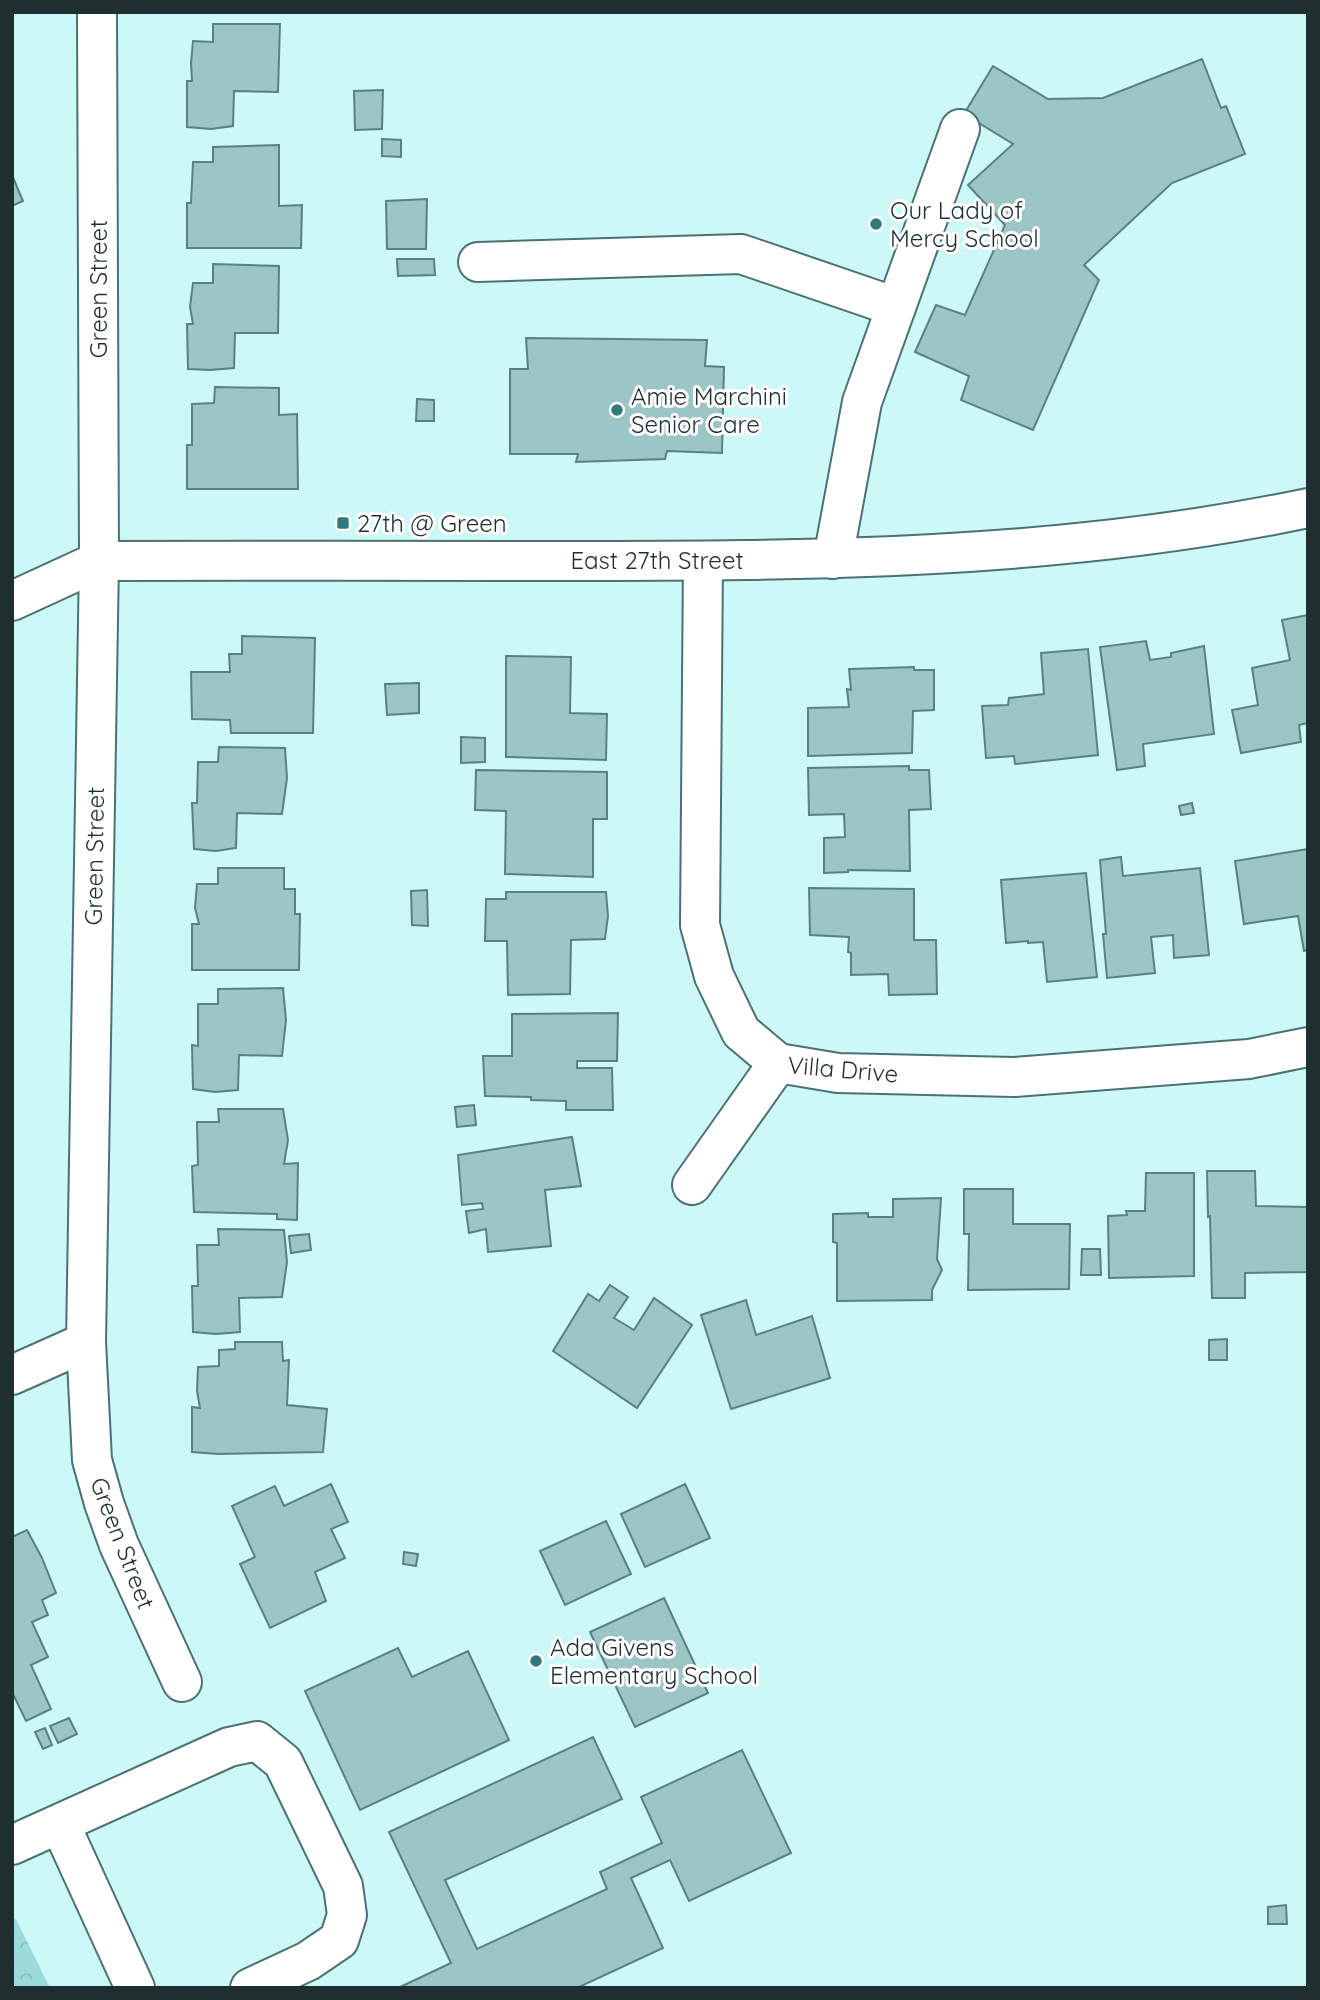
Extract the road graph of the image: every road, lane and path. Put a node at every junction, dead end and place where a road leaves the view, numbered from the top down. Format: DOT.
graph roads {
  1 [pos="97,12"];
  2 [pos="960,130"];
  3 [pos="478,262"];
  4 [pos="896,307"];
  5 [pos="1308,508"];
  6 [pos="833,559"];
  7 [pos="99,561"];
  8 [pos="703,561"];
  9 [pos="12,601"];
  10 [pos="1308,1047"];
  11 [pos="778,1063"];
  12 [pos="692,1185"];
  13 [pos="86,1342"];
  14 [pos="12,1375"];
  15 [pos="182,1682"];
  16 [pos="60,1824"];
  17 [pos="12,1845"];
  18 [pos="135,1988"];
  19 [pos="250,1988"];
  1 -- 7 [label="street, Green Street"];
  2 -- 4 [label="street"];
  3 -- 4 [label="street"];
  4 -- 6 [label="street"];
  5 -- 6 [label="street, East 27th Street"];
  6 -- 8 [label="street, East 27th Street"];
  7 -- 8 [label="street, East 27th Street"];
  7 -- 9 [label="street, East 27th Street"];
  7 -- 13 [label="street, Green Street"];
  8 -- 11 [label="street, Villa Drive"];
  10 -- 11 [label="street, Villa Drive"];
  11 -- 12 [label="street"];
  13 -- 14 [label="street"];
  13 -- 15 [label="street, Green Street"];
  16 -- 17 [label="street"];
  16 -- 18 [label="street"];
  16 -- 19 [label="street"];
}
